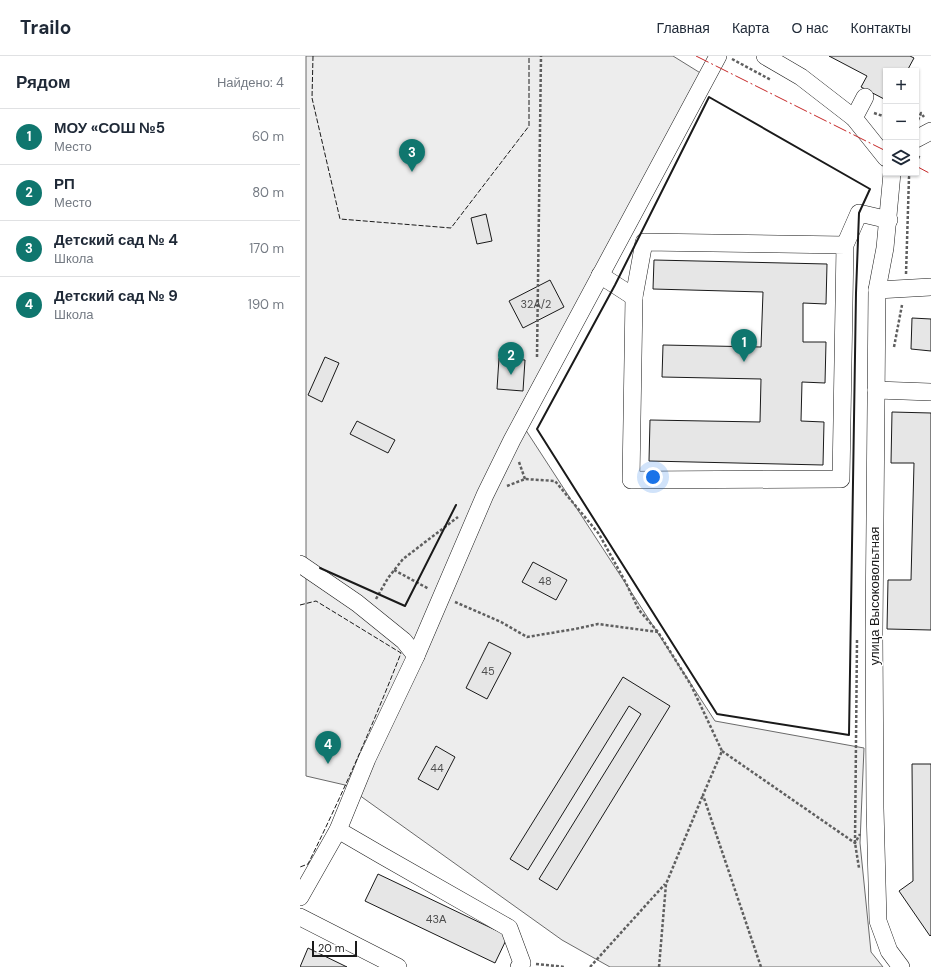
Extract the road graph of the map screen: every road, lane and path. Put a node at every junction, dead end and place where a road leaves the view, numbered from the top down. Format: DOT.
graph roads {
  1 [pos="541,56"];
  2 [pos="718,56"];
  3 [pos="765,56"];
  4 [pos="865,97"];
  5 [pos="854,118"];
  6 [pos="931,131"];
  7 [pos="919,137"];
  8 [pos="883,154"];
  9 [pos="892,176"];
  10 [pos="910,176"];
  11 [pos="889,220"];
  12 [pos="844,245"];
  13 [pos="600,275"];
  14 [pos="931,288"];
  15 [pos="905,289"];
  16 [pos="877,290"];
  17 [pos="634,297"];
  18 [pos="892,353"];
  19 [pos="537,362"];
  20 [pos="876,390"];
  21 [pos="931,392"];
  22 [pos="485,495"];
  23 [pos="461,514"];
  24 [pos="300,564"];
  25 [pos="465,607"];
  26 [pos="368,612"];
  27 [pos="658,632"];
  28 [pos="416,656"];
  29 [pos="722,750"];
  30 [pos="703,795"];
  31 [pos="875,808"];
  32 [pos="338,830"];
  33 [pos="666,884"];
  34 [pos="300,897"];
  35 [pos="300,918"];
  36 [pos="521,965"];
  37 [pos="398,967"];
  38 [pos="565,967"];
  39 [pos="590,967"];
  40 [pos="659,967"];
  41 [pos="760,967"];
  42 [pos="901,967"];
  1 -- 19 [label="path"];
  2 -- 13 [label="street"];
  3 -- 5 [label="street"];
  4 -- 5 [label="street"];
  5 -- 8 [label="street"];
  6 -- 7 [label="street"];
  9 -- 11 [label="street, улица Высоковольтная"];
  10 -- 15 [label="path"];
  11 -- 12 [label="street"];
  11 -- 16 [label="street, улица Высоковольтная"];
  12 -- 17 [label="street"];
  12 -- 17 [label="street"];
  13 -- 17 [label="street"];
  13 -- 22 [label="street"];
  14 -- 15 [label="street"];
  15 -- 16 [label="street"];
  15 -- 18 [label="path"];
  16 -- 20 [label="street, улица Высоковольтная"];
  20 -- 21 [label="street"];
  20 -- 31 [label="street, улица Высоковольтная"];
  22 -- 27 [label="path"];
  22 -- 28 [label="street"];
  23 -- 26 [label="path"];
  24 -- 26 [label="street"];
  25 -- 27 [label="path"];
  26 -- 28 [label="street"];
  27 -- 29 [label="path"];
  28 -- 32 [label="street"];
  29 -- 30 [label="path"];
  29 -- 31 [label="path"];
  30 -- 33 [label="path"];
  30 -- 41 [label="path"];
  31 -- 42 [label="street, улица Высоковольтная"];
  32 -- 34 [label="street"];
  32 -- 36 [label="street"];
  33 -- 39 [label="path"];
  33 -- 40 [label="path"];
  35 -- 37 [label="street"];
  36 -- 38 [label="path"];
}
